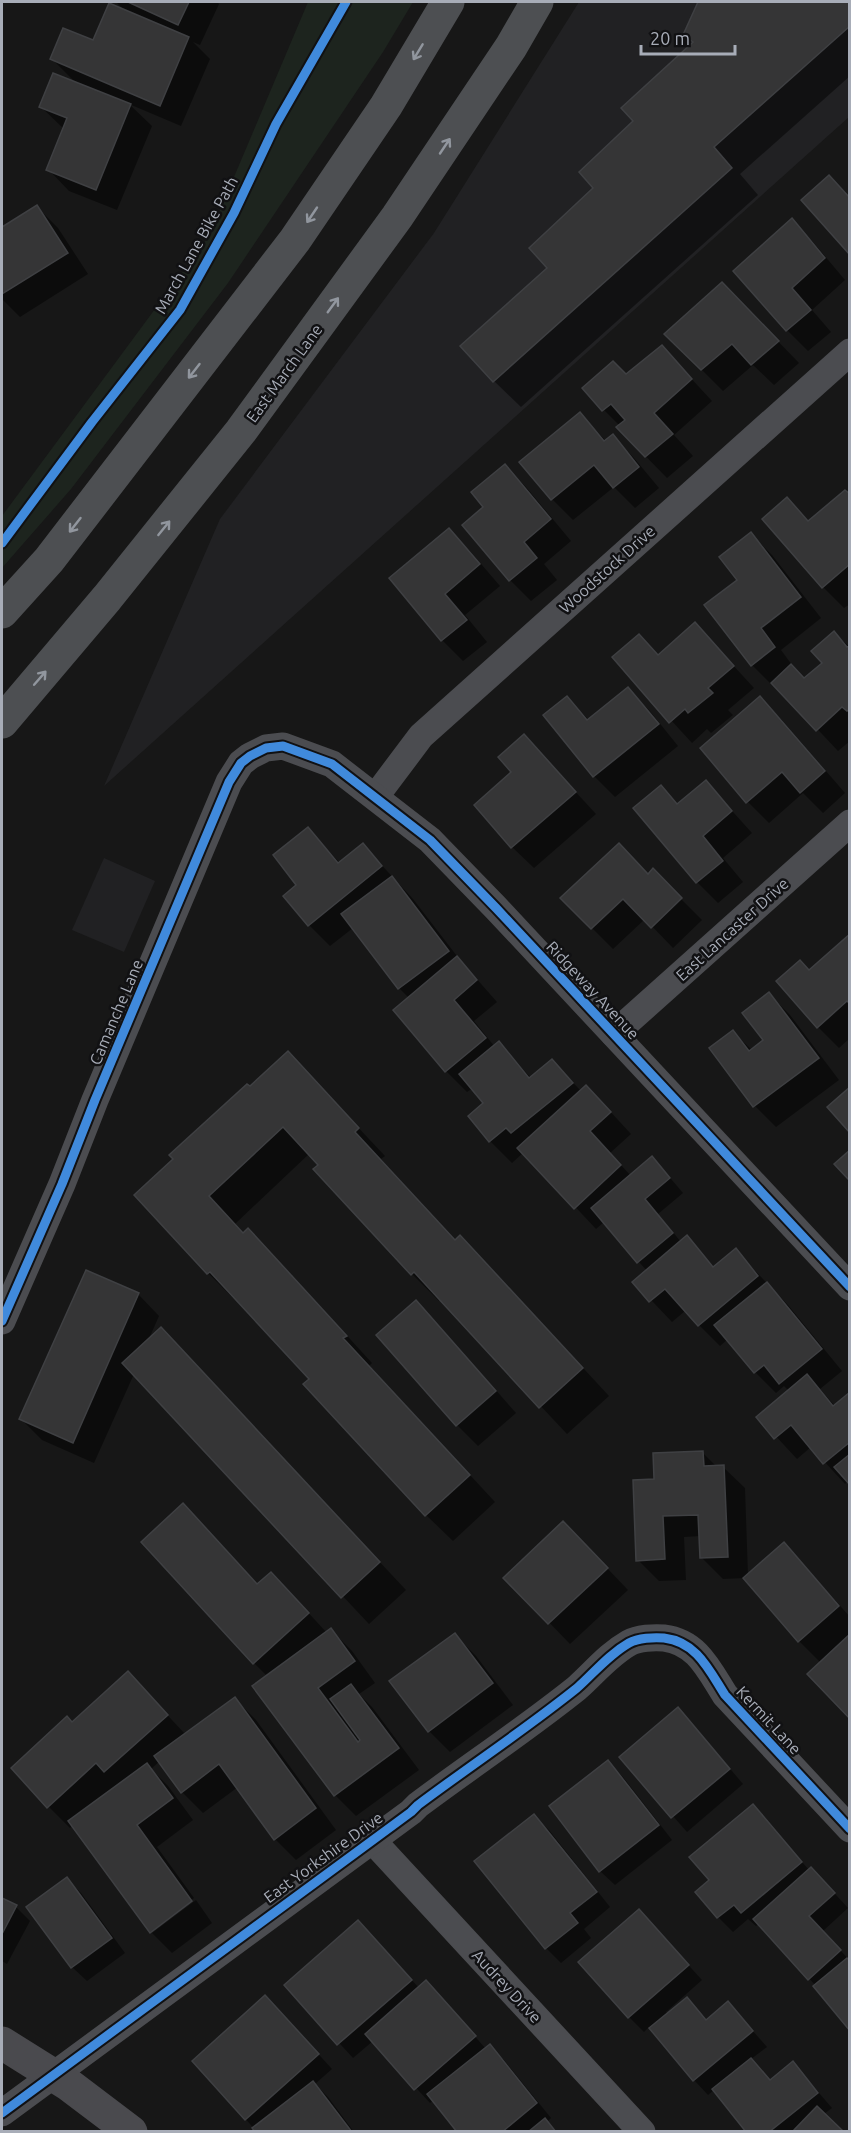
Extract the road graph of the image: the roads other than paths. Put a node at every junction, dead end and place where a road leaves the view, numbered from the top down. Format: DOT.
graph roads {
  1 [pos="447,2"];
  2 [pos="537,2"];
  3 [pos="849,352"];
  4 [pos="2,612"];
  5 [pos="2,722"];
  6 [pos="288,748"];
  7 [pos="376,796"];
  8 [pos="849,823"];
  9 [pos="614,1034"];
  10 [pos="849,1287"];
  11 [pos="2,1321"];
  12 [pos="666,1638"];
  13 [pos="849,1829"];
  14 [pos="372,1840"];
  15 [pos="2,2043"];
  16 [pos="52,2075"];
  17 [pos="2,2113"];
  18 [pos="131,2132"];
  19 [pos="642,2132"];
  1 -- 4 [label="main road, one-way"];
  5 -- 2 [label="main road, East March Lane, one-way"];
  3 -- 7 [label="street, Woodstock Drive"];
  6 -- 7 [label="street, Ridgeway Avenue"];
  6 -- 11 [label="street, Camanche Lane"];
  7 -- 9 [label="street, Ridgeway Avenue"];
  8 -- 9 [label="street, East Lancaster Drive"];
  9 -- 10 [label="street, Ridgeway Avenue"];
  12 -- 13 [label="street, Kermit Lane"];
  12 -- 14 [label="street, East Yorkshire Drive"];
  14 -- 16 [label="street, East Yorkshire Drive"];
  14 -- 19 [label="street, Audrey Drive"];
  15 -- 16 [label="street"];
  16 -- 17 [label="street, East Yorkshire Drive"];
  16 -- 18 [label="street"];
}
